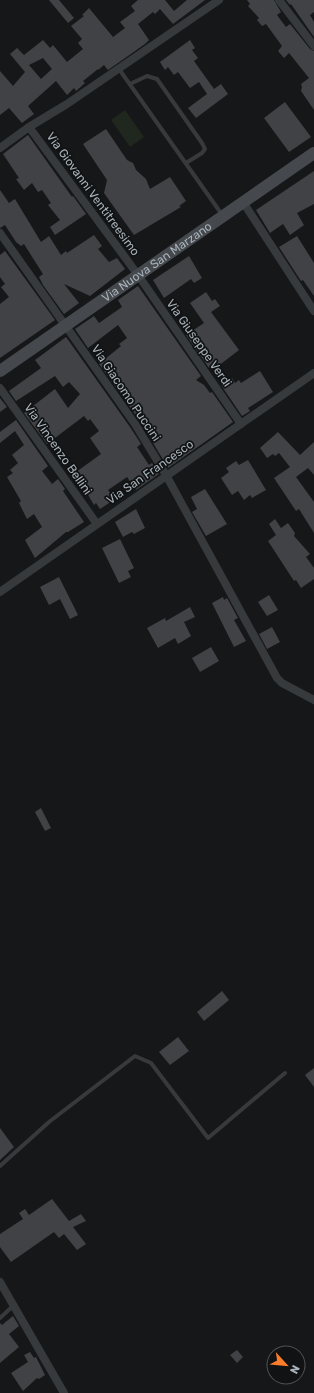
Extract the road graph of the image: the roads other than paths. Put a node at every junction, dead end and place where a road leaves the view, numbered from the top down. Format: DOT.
graph roads {
  1 [pos="220,0"];
  2 [pos="279,0"];
  3 [pos="314,46"];
  4 [pos="119,69"];
  5 [pos="130,84"];
  6 [pos="29,127"];
  7 [pos="0,148"];
  8 [pos="314,153"];
  9 [pos="186,164"];
  10 [pos="243,202"];
  11 [pos="223,216"];
  12 [pos="0,233"];
  13 [pos="138,275"];
  14 [pos="314,311"];
  15 [pos="65,326"];
  16 [pos="0,371"];
  17 [pos="314,373"];
  18 [pos="0,388"];
  19 [pos="241,424"];
  20 [pos="166,475"];
  21 [pos="97,524"];
  22 [pos="0,592"];
  23 [pos="314,700"];
  24 [pos="285,1073"];
  25 [pos="0,1166"];
  26 [pos="0,1282"];
  27 [pos="14,1306"];
  28 [pos="0,1318"];
  29 [pos="64,1393"];
  1 -- 4 [label="street"];
  2 -- 3 [label="street"];
  4 -- 5 [label="lane"];
  4 -- 6 [label="street"];
  5 -- 9 [label="lane"];
  5 -- 9 [label="lane"];
  6 -- 7 [label="street"];
  6 -- 13 [label="street, Via Giovanni Ventitreesimo"];
  8 -- 10 [label="main road, Via Nuova San Marzano"];
  9 -- 11 [label="lane"];
  10 -- 11 [label="main road, Via Nuova San Marzano"];
  10 -- 14 [label="street"];
  11 -- 13 [label="main road, Via Nuova San Marzano"];
  12 -- 15 [label="street, Via Giacomo Puccini"];
  13 -- 15 [label="main road, Via Nuova San Marzano"];
  13 -- 19 [label="street, Via Giuseppe Verdi"];
  15 -- 16 [label="main road, Via Nuova San Marzano"];
  15 -- 20 [label="street, Via Giacomo Puccini"];
  17 -- 19 [label="street, Via San Francesco"];
  18 -- 21 [label="street, Via Vincenzo Bellini"];
  19 -- 20 [label="street, Via San Francesco"];
  20 -- 21 [label="street, Via San Francesco"];
  20 -- 23 [label="street, Via Giacomo Puccini"];
  21 -- 22 [label="street, Via San Francesco"];
  24 -- 25 [label="lane"];
  26 -- 27 [label="street"];
  27 -- 28 [label="lane"];
  27 -- 29 [label="street"];
}
